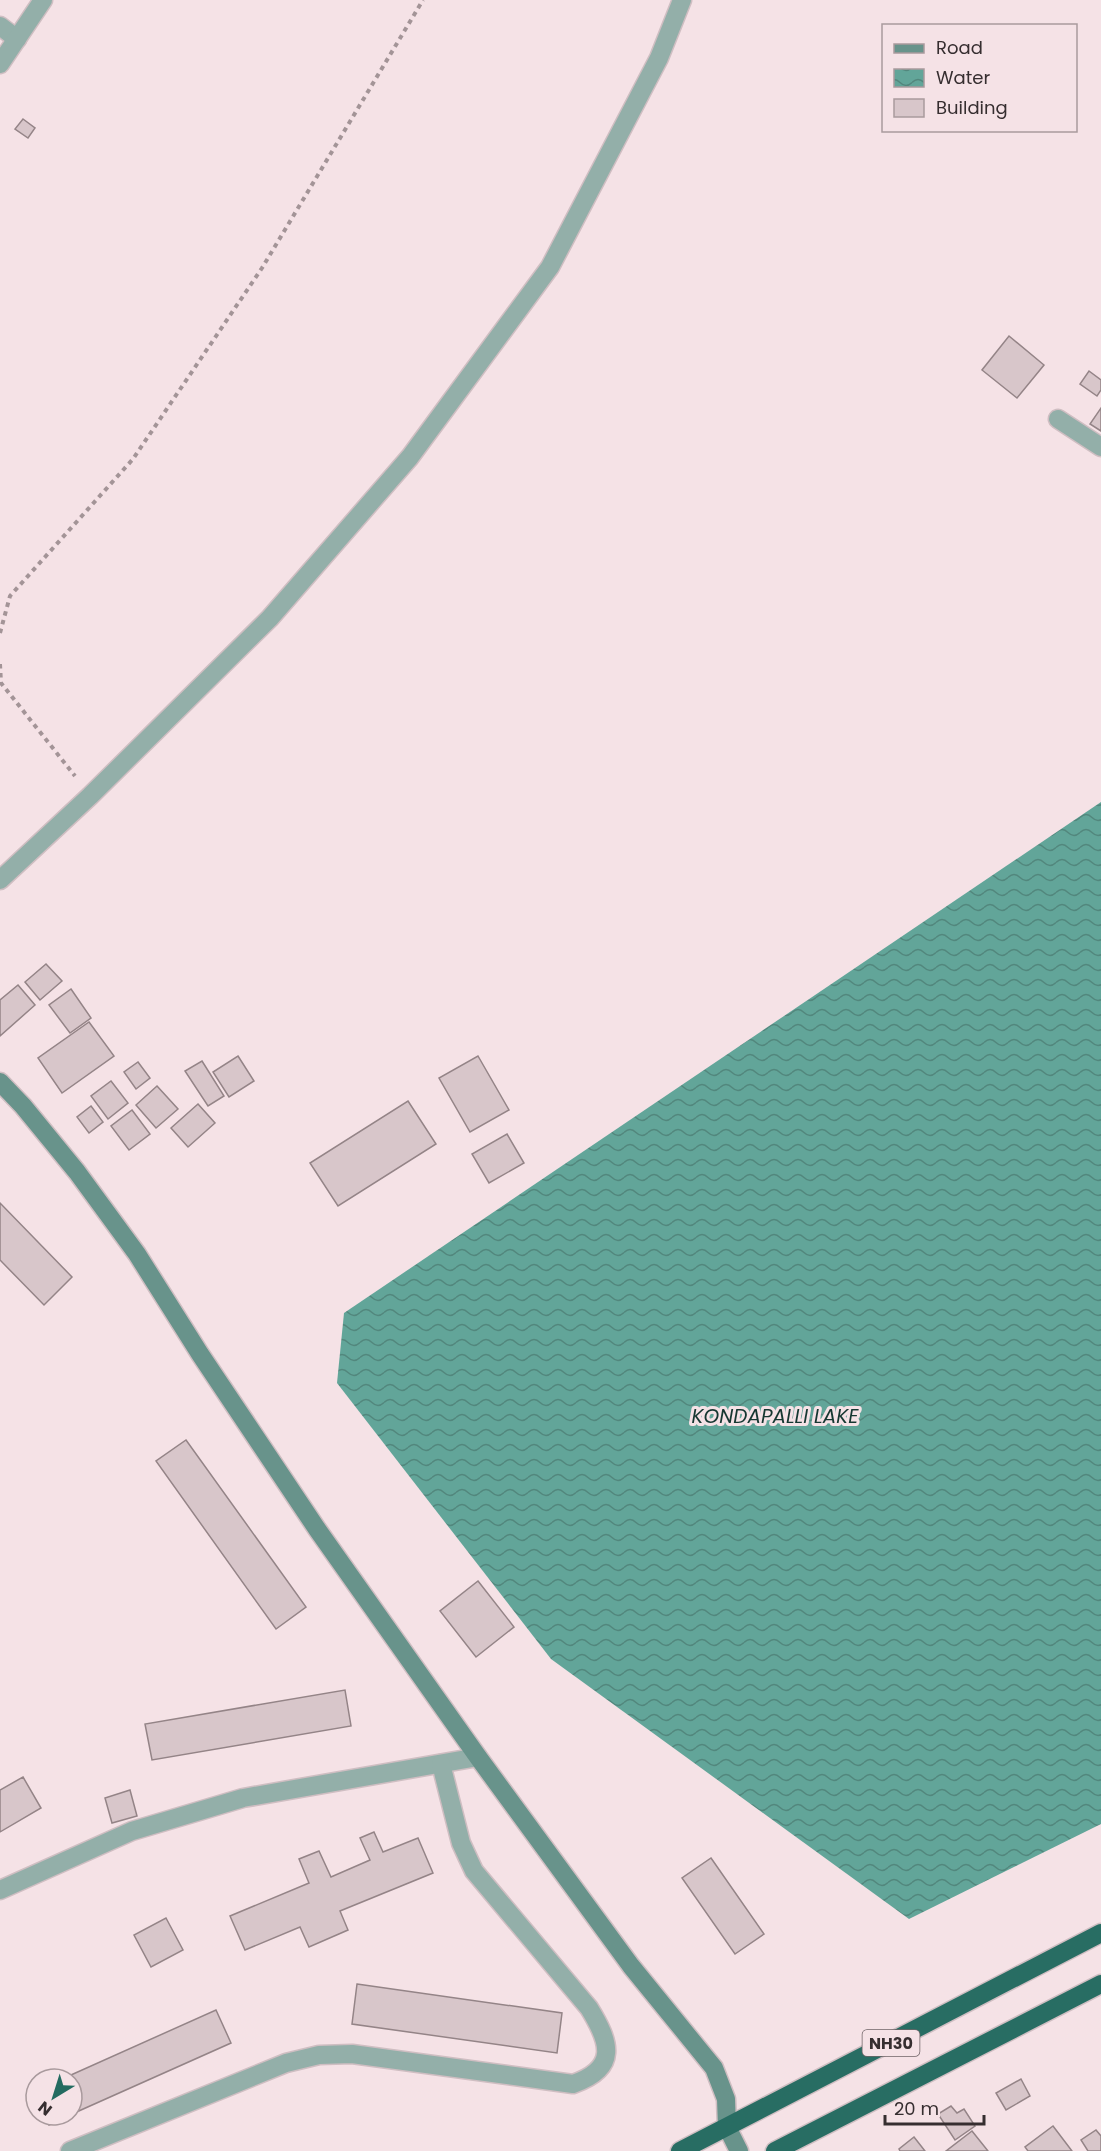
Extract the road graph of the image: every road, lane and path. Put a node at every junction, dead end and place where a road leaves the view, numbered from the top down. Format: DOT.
graph roads {
  1 [pos="43,0"];
  2 [pos="423,0"];
  3 [pos="682,0"];
  4 [pos="0,26"];
  5 [pos="16,39"];
  6 [pos="0,64"];
  7 [pos="1058,419"];
  8 [pos="1101,447"];
  9 [pos="0,633"];
  10 [pos="0,664"];
  11 [pos="90,796"];
  12 [pos="0,880"];
  13 [pos="0,1082"];
  14 [pos="478,1757"];
  15 [pos="441,1764"];
  16 [pos="0,1890"];
  17 [pos="1101,1934"];
  18 [pos="1101,1984"];
  19 [pos="727,2127"];
  20 [pos="70,2151"];
  21 [pos="680,2151"];
  22 [pos="739,2151"];
  23 [pos="775,2151"];
  1 -- 5 [label="street"];
  2 -- 9 [label="path"];
  3 -- 11 [label="street"];
  4 -- 5 [label="street"];
  5 -- 6 [label="street"];
  7 -- 8 [label="street"];
  10 -- 11 [label="path"];
  11 -- 12 [label="street"];
  13 -- 14 [label="street"];
  14 -- 15 [label="street"];
  14 -- 19 [label="street"];
  15 -- 16 [label="street"];
  15 -- 20 [label="street"];
  17 -- 19 [label="highway, NH30"];
  18 -- 23 [label="highway, NH30"];
  19 -- 21 [label="highway, NH30"];
  19 -- 22 [label="street"];
}
